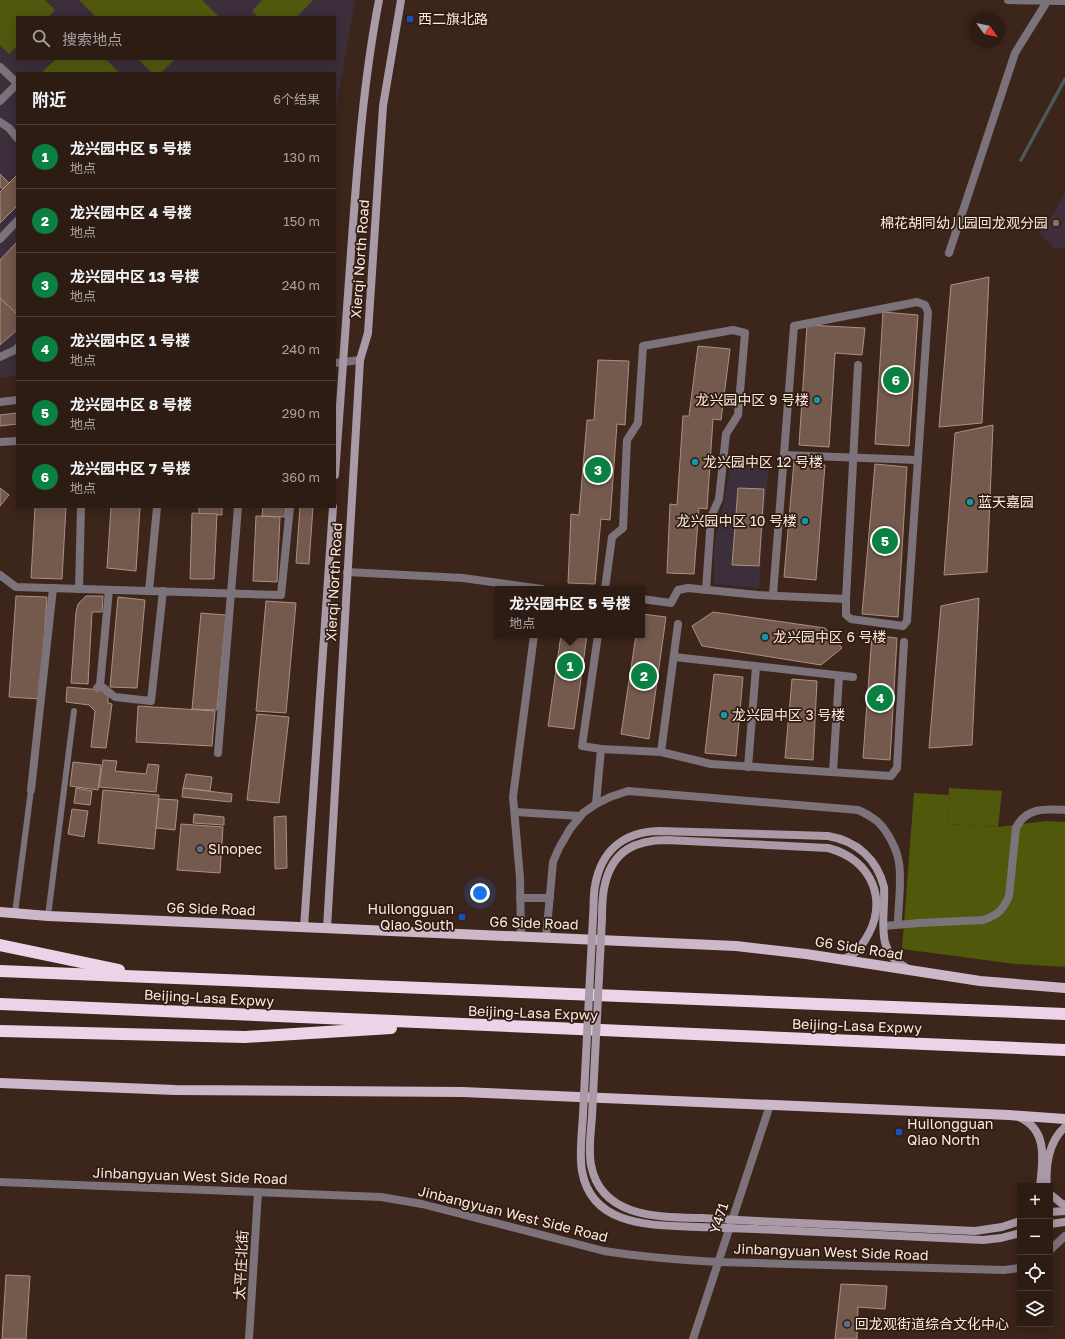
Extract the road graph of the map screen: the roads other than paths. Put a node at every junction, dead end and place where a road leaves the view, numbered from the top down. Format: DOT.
graph roads {
  1 [pos="378,0"];
  2 [pos="401,0"];
  3 [pos="1008,0"];
  4 [pos="1048,0"];
  5 [pos="1065,1"];
  6 [pos="0,66"];
  7 [pos="16,83"];
  8 [pos="16,85"];
  9 [pos="0,101"];
  10 [pos="0,122"];
  11 [pos="16,137"];
  12 [pos="16,222"];
  13 [pos="0,239"];
  14 [pos="949,253"];
  15 [pos="16,349"];
  16 [pos="0,357"];
  17 [pos="360,360"];
  18 [pos="339,362"];
  19 [pos="858,365"];
  20 [pos="16,400"];
  21 [pos="0,402"];
  22 [pos="16,441"];
  23 [pos="0,442"];
  24 [pos="336,447"];
  25 [pos="784,455"];
  26 [pos="853,457"];
  27 [pos="918,460"];
  28 [pos="82,508"];
  29 [pos="157,508"];
  30 [pos="238,508"];
  31 [pos="290,508"];
  32 [pos="333,508"];
  33 [pos="347,572"];
  34 [pos="0,575"];
  35 [pos="519,586"];
  36 [pos="605,586"];
  37 [pos="53,588"];
  38 [pos="79,589"];
  39 [pos="109,590"];
  40 [pos="706,590"];
  41 [pos="149,591"];
  42 [pos="163,591"];
  43 [pos="231,594"];
  44 [pos="772,595"];
  45 [pos="645,599"];
  46 [pos="846,599"];
  47 [pos="678,624"];
  48 [pos="534,638"];
  49 [pos="598,638"];
  50 [pos="904,642"];
  51 [pos="674,657"];
  52 [pos="756,667"];
  53 [pos="839,676"];
  54 [pos="853,677"];
  55 [pos="74,711"];
  56 [pos="601,748"];
  57 [pos="661,752"];
  58 [pos="218,753"];
  59 [pos="748,767"];
  60 [pos="833,772"];
  61 [pos="31,790"];
  62 [pos="596,804"];
  63 [pos="1065,810"];
  64 [pos="515,812"];
  65 [pos="580,816"];
  66 [pos="520,898"];
  67 [pos="550,898"];
  68 [pos="0,912"];
  69 [pos="15,914"];
  70 [pos="48,916"];
  71 [pos="898,924"];
  72 [pos="884,926"];
  73 [pos="304,927"];
  74 [pos="326,928"];
  75 [pos="521,937"];
  76 [pos="546,938"];
  77 [pos="0,945"];
  78 [pos="836,959"];
  79 [pos="0,971"];
  80 [pos="917,971"];
  81 [pos="152,977"];
  82 [pos="1065,988"];
  83 [pos="531,993"];
  84 [pos="698,1000"];
  85 [pos="0,1004"];
  86 [pos="1065,1014"];
  87 [pos="458,1024"];
  88 [pos="0,1031"];
  89 [pos="1065,1050"];
  90 [pos="0,1083"];
  91 [pos="770,1105"];
  92 [pos="1008,1114"];
  93 [pos="1065,1119"];
  94 [pos="1065,1127"];
  95 [pos="0,1182"];
  96 [pos="1040,1183"];
  97 [pos="1047,1183"];
  98 [pos="258,1192"];
  99 [pos="1053,1196"];
  100 [pos="1065,1205"];
  101 [pos="1065,1211"];
  102 [pos="1053,1212"];
  103 [pos="1017,1222"];
  104 [pos="1065,1222"];
  105 [pos="1053,1224"];
  106 [pos="1017,1234"];
  107 [pos="1065,1236"];
  108 [pos="1053,1247"];
  109 [pos="718,1262"];
  110 [pos="1017,1268"];
  111 [pos="249,1339"];
  112 [pos="693,1339"];
  1 -- 18 [label="main road, Xierqi North Road"];
  2 -- 17 [label="main road, Xierqi North Road"];
  3 -- 5 [label="street"];
  4 -- 14 [label="street"];
  6 -- 7 [label="street"];
  8 -- 9 [label="street"];
  10 -- 11 [label="street"];
  12 -- 13 [label="street"];
  15 -- 16 [label="street"];
  17 -- 18 [label="street"];
  17 -- 33 [label="main road, Xierqi North Road"];
  18 -- 24 [label="main road, Xierqi North Road"];
  19 -- 26 [label="street"];
  20 -- 21 [label="street"];
  22 -- 23 [label="street"];
  25 -- 26 [label="street"];
  25 -- 27 [label="street"];
  25 -- 44 [label="street"];
  26 -- 27 [label="street"];
  26 -- 46 [label="street"];
  27 -- 46 [label="street"];
  28 -- 38 [label="street"];
  29 -- 41 [label="street"];
  30 -- 43 [label="street"];
  31 -- 43 [label="street"];
  32 -- 73 [label="main road, Xierqi North Road"];
  33 -- 35 [label="street"];
  33 -- 74 [label="main road, Xierqi North Road"];
  34 -- 37 [label="street"];
  36 -- 40 [label="street"];
  37 -- 38 [label="street"];
  37 -- 61 [label="street"];
  38 -- 39 [label="street"];
  39 -- 41 [label="street"];
  39 -- 42 [label="street"];
  40 -- 44 [label="street"];
  40 -- 45 [label="street"];
  41 -- 42 [label="street"];
  42 -- 43 [label="street"];
  43 -- 58 [label="street"];
  44 -- 46 [label="street"];
  47 -- 51 [label="street"];
  48 -- 64 [label="street"];
  49 -- 56 [label="street"];
  50 -- 60 [label="street"];
  51 -- 52 [label="street"];
  51 -- 57 [label="street"];
  52 -- 53 [label="street"];
  52 -- 59 [label="street"];
  53 -- 54 [label="street"];
  53 -- 60 [label="street"];
  55 -- 70 [label="lane"];
  56 -- 57 [label="street"];
  56 -- 62 [label="street"];
  57 -- 59 [label="street"];
  59 -- 60 [label="street"];
  61 -- 69 [label="lane"];
  62 -- 65 [label="street"];
  62 -- 71 [label="street"];
  63 -- 71 [label="street"];
  64 -- 65 [label="street"];
  64 -- 66 [label="street"];
  65 -- 67 [label="street"];
  66 -- 67 [label="street"];
  66 -- 75 [label="street"];
  67 -- 76 [label="street"];
  68 -- 69 [label="main road, G6 Side Road"];
  69 -- 70 [label="main road, G6 Side Road"];
  70 -- 73 [label="main road, G6 Side Road"];
  71 -- 72 [label="street"];
  72 -- 80 [label="main road"];
  72 -- 106 [label="main road, bridge"];
  73 -- 74 [label="main road, G6 Side Road"];
  74 -- 75 [label="main road, G6 Side Road"];
  75 -- 76 [label="main road, G6 Side Road"];
  76 -- 78 [label="main road, G6 Side Road"];
  77 -- 81 [label="highway"];
  78 -- 80 [label="main road, G6 Side Road"];
  78 -- 103 [label="main road, bridge"];
  79 -- 81 [label="highway, Beijing-Lasa Expwy"];
  80 -- 82 [label="main road, G6 Side Road"];
  81 -- 83 [label="highway, Beijing-Lasa Expwy"];
  83 -- 84 [label="highway, Beijing-Lasa Expwy"];
  83 -- 86 [label="highway, Beijing-Lasa Expwy"];
  85 -- 87 [label="highway, Beijing-Lasa Expwy"];
  87 -- 88 [label="highway"];
  87 -- 89 [label="highway, Beijing-Lasa Expwy"];
  90 -- 91 [label="main road"];
  91 -- 92 [label="main road"];
  91 -- 109 [label="street, Y471"];
  92 -- 93 [label="main road"];
  92 -- 96 [label="main road"];
  94 -- 97 [label="main road"];
  95 -- 98 [label="street, Jinbangyuan West Side Road"];
  98 -- 109 [label="street, Jinbangyuan West Side Road"];
  98 -- 111 [label="street, 太平庄北街"];
  99 -- 100 [label="main road"];
  101 -- 102 [label="main road"];
  104 -- 105 [label="main road"];
  107 -- 108 [label="street"];
  109 -- 110 [label="street, Jinbangyuan West Side Road"];
  109 -- 112 [label="street, Y471"];
}
